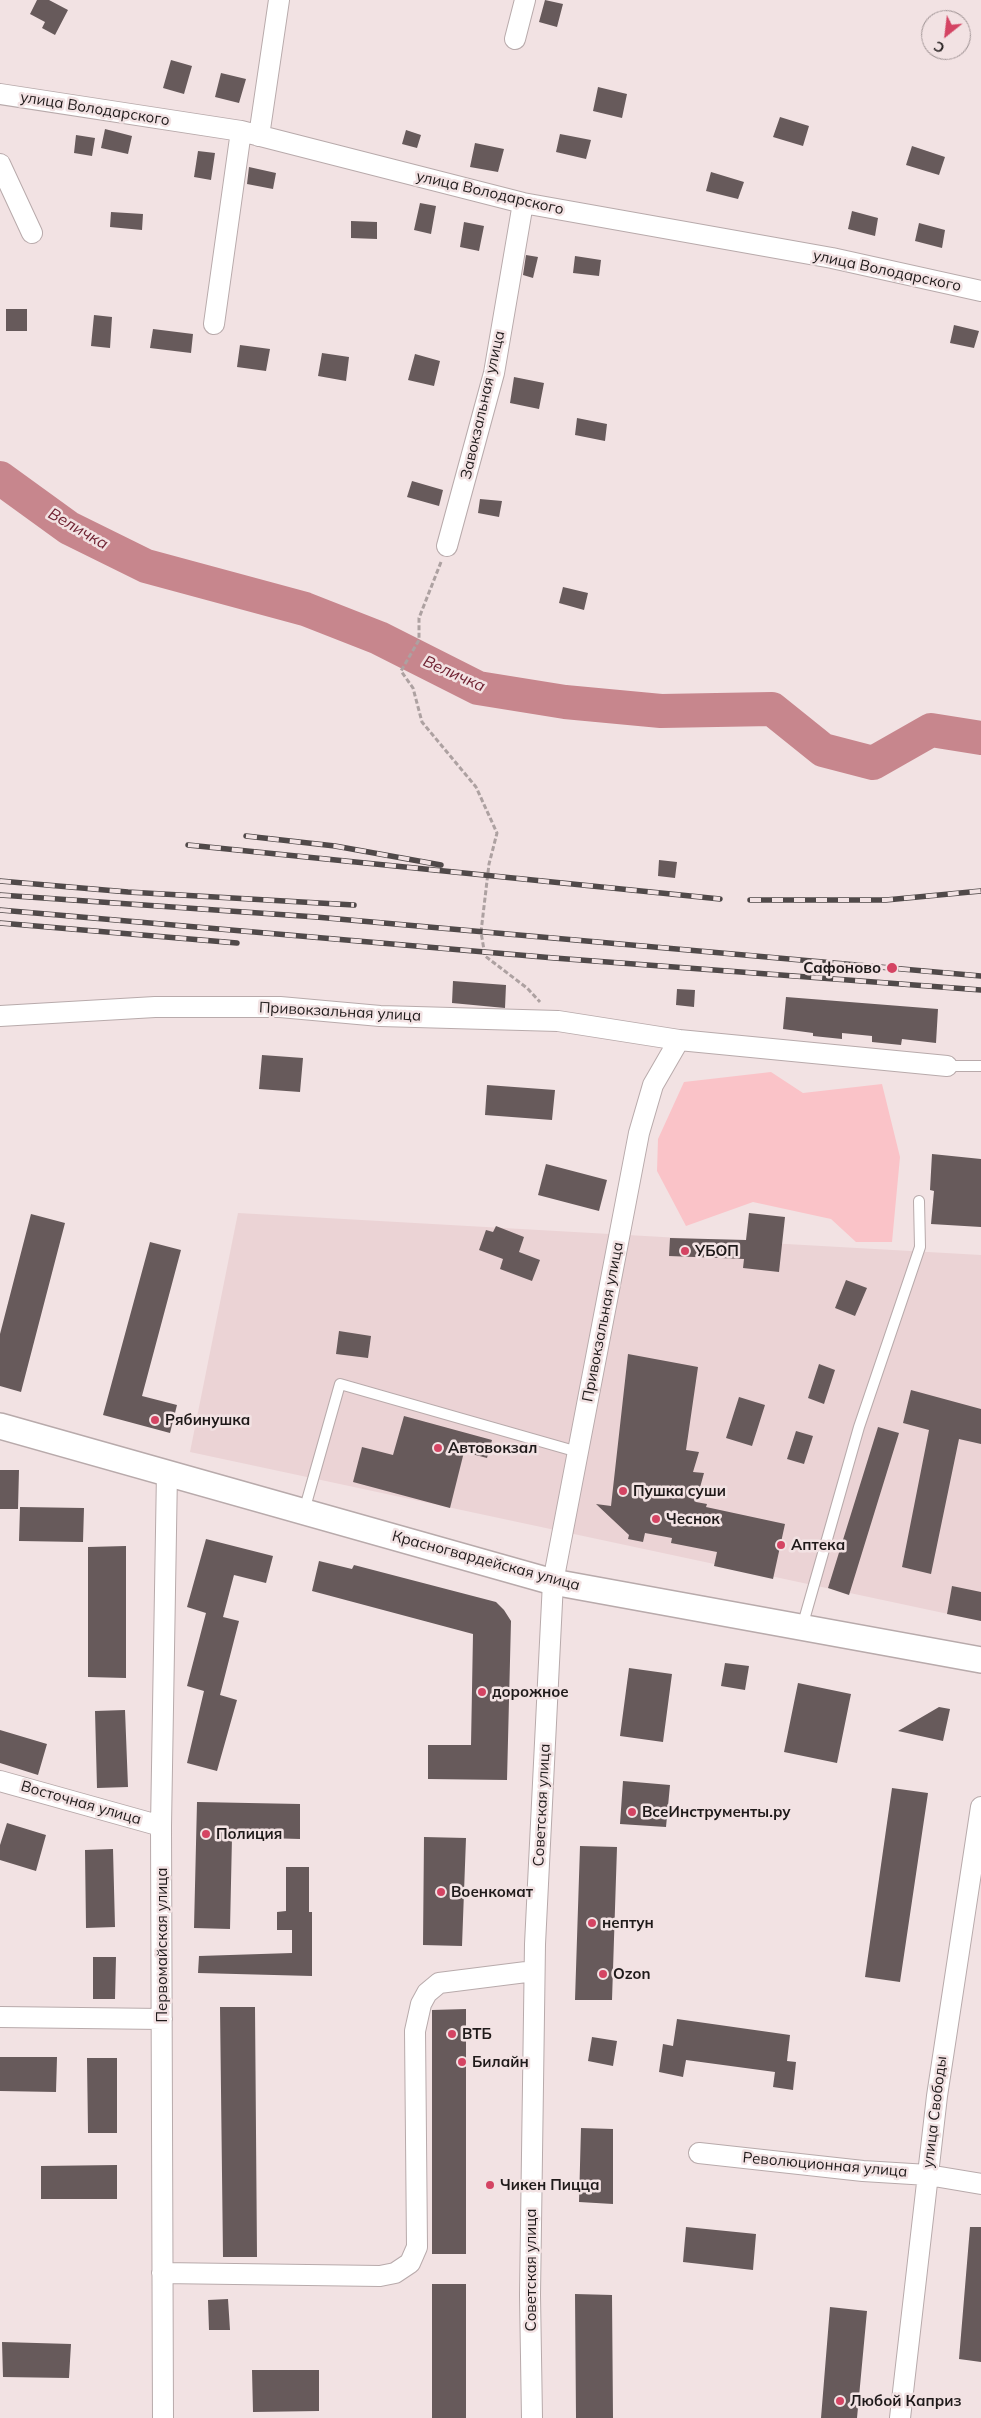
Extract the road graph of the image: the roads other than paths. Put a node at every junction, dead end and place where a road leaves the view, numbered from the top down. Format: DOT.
graph roads {
  1 [pos="279,0"];
  2 [pos="525,0"];
  3 [pos="515,39"];
  4 [pos="0,94"];
  5 [pos="250,134"];
  6 [pos="0,164"];
  7 [pos="523,204"];
  8 [pos="32,233"];
  9 [pos="981,291"];
  10 [pos="214,324"];
  11 [pos="447,546"];
  12 [pos="0,1016"];
  13 [pos="679,1040"];
  14 [pos="947,1066"];
  15 [pos="981,1066"];
  16 [pos="919,1201"];
  17 [pos="0,1426"];
  18 [pos="578,1452"];
  19 [pos="167,1472"];
  20 [pos="304,1511"];
  21 [pos="553,1582"];
  22 [pos="802,1627"];
  23 [pos="981,1660"];
  24 [pos="0,1781"];
  25 [pos="981,1807"];
  26 [pos="161,1826"];
  27 [pos="534,1972"];
  28 [pos="0,2017"];
  29 [pos="162,2019"];
  30 [pos="699,2153"];
  31 [pos="928,2175"];
  32 [pos="981,2184"];
  33 [pos="162,2273"];
  34 [pos="163,2418"];
  35 [pos="532,2418"];
  36 [pos="900,2418"];
  1 -- 5 [label="street"];
  2 -- 3 [label="street"];
  4 -- 5 [label="street, улица Володарского"];
  5 -- 7 [label="street, улица Володарского"];
  5 -- 10 [label="street"];
  6 -- 8 [label="street"];
  7 -- 9 [label="street, улица Володарского"];
  7 -- 11 [label="street, Завокзальная улица"];
  12 -- 13 [label="street, Привокзальная улица"];
  13 -- 14 [label="street, Привокзальная улица"];
  13 -- 18 [label="street, Привокзальная улица"];
  14 -- 15 [label="lane"];
  16 -- 22 [label="lane"];
  17 -- 19 [label="street, Красногвардейская улица"];
  18 -- 20 [label="lane"];
  18 -- 21 [label="street, Привокзальная улица"];
  19 -- 20 [label="street, Красногвардейская улица"];
  19 -- 26 [label="street, Первомайская улица"];
  20 -- 21 [label="street, Красногвардейская улица"];
  21 -- 22 [label="street, Красногвардейская улица"];
  21 -- 27 [label="street, Советская улица"];
  22 -- 23 [label="street, Красногвардейская улица"];
  24 -- 26 [label="street, Восточная улица"];
  25 -- 31 [label="street, улица Свободы"];
  26 -- 29 [label="street, Первомайская улица"];
  27 -- 33 [label="street"];
  27 -- 35 [label="street, Советская улица"];
  28 -- 29 [label="street"];
  29 -- 33 [label="street, Первомайская улица"];
  30 -- 31 [label="street, Революционная улица"];
  31 -- 32 [label="street, Революционная улица"];
  31 -- 36 [label="street, улица Свободы"];
  33 -- 34 [label="street, Первомайская улица"];
}
